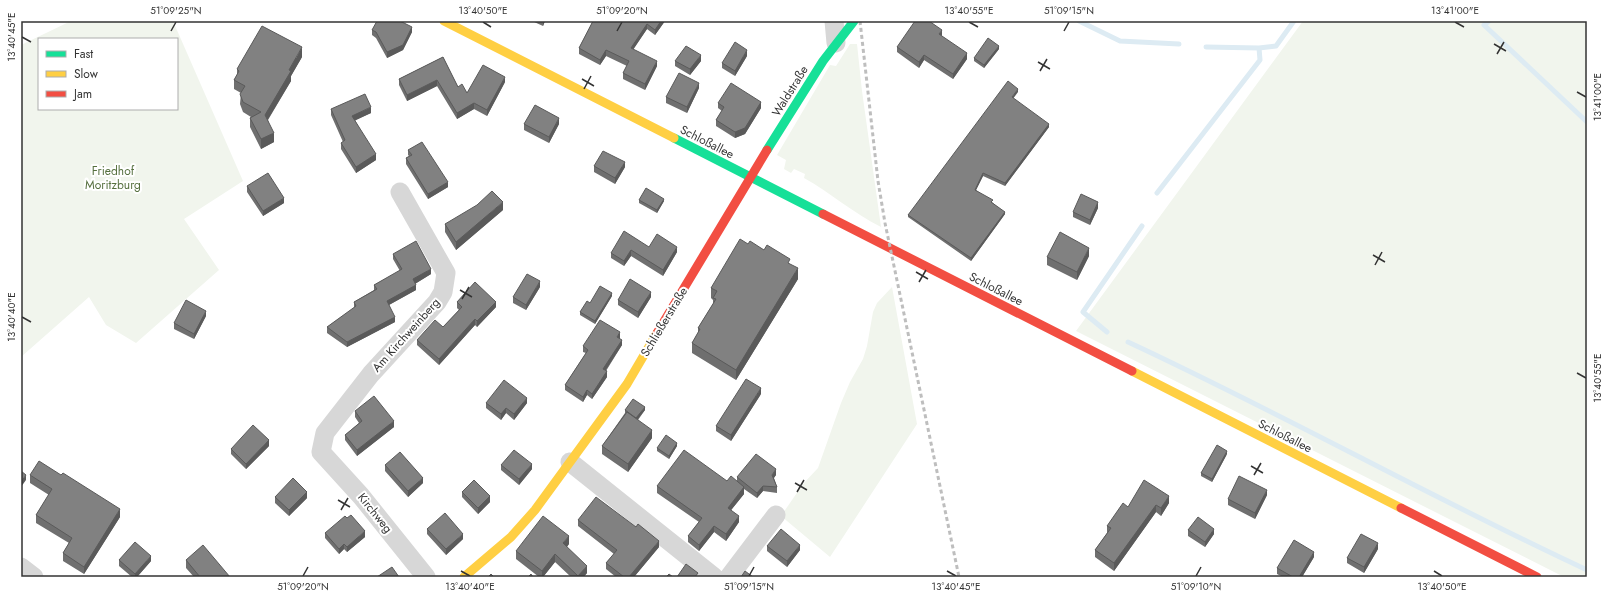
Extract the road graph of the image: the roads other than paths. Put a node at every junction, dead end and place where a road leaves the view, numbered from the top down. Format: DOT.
graph roads {
  1 [pos="444,21"];
  2 [pos="834,21"];
  3 [pos="854,21"];
  4 [pos="836,43"];
  5 [pos="750,177"];
  6 [pos="400,192"];
  7 [pos="321,452"];
  8 [pos="570,462"];
  9 [pos="776,515"];
  10 [pos="21,567"];
  11 [pos="1511,571"];
  12 [pos="34,577"];
  13 [pos="426,577"];
  14 [pos="464,577"];
  15 [pos="714,577"];
  16 [pos="730,577"];
  17 [pos="1537,577"];
  1 -- 5 [label="main road, Schloßallee"];
  2 -- 4 [label="street"];
  3 -- 4 [label="main road, Waldstraße"];
  4 -- 5 [label="main road, Waldstraße"];
  5 -- 8 [label="main road, Schließerstraße"];
  5 -- 11 [label="main road, Schloßallee"];
  6 -- 7 [label="street, Am Kirchweinberg"];
  7 -- 13 [label="street, Kirchweg"];
  8 -- 14 [label="main road, Schließerstraße"];
  8 -- 15 [label="street"];
  9 -- 16 [label="street"];
  10 -- 12 [label="street"];
  11 -- 17 [label="main road, Schloßallee"];
}
